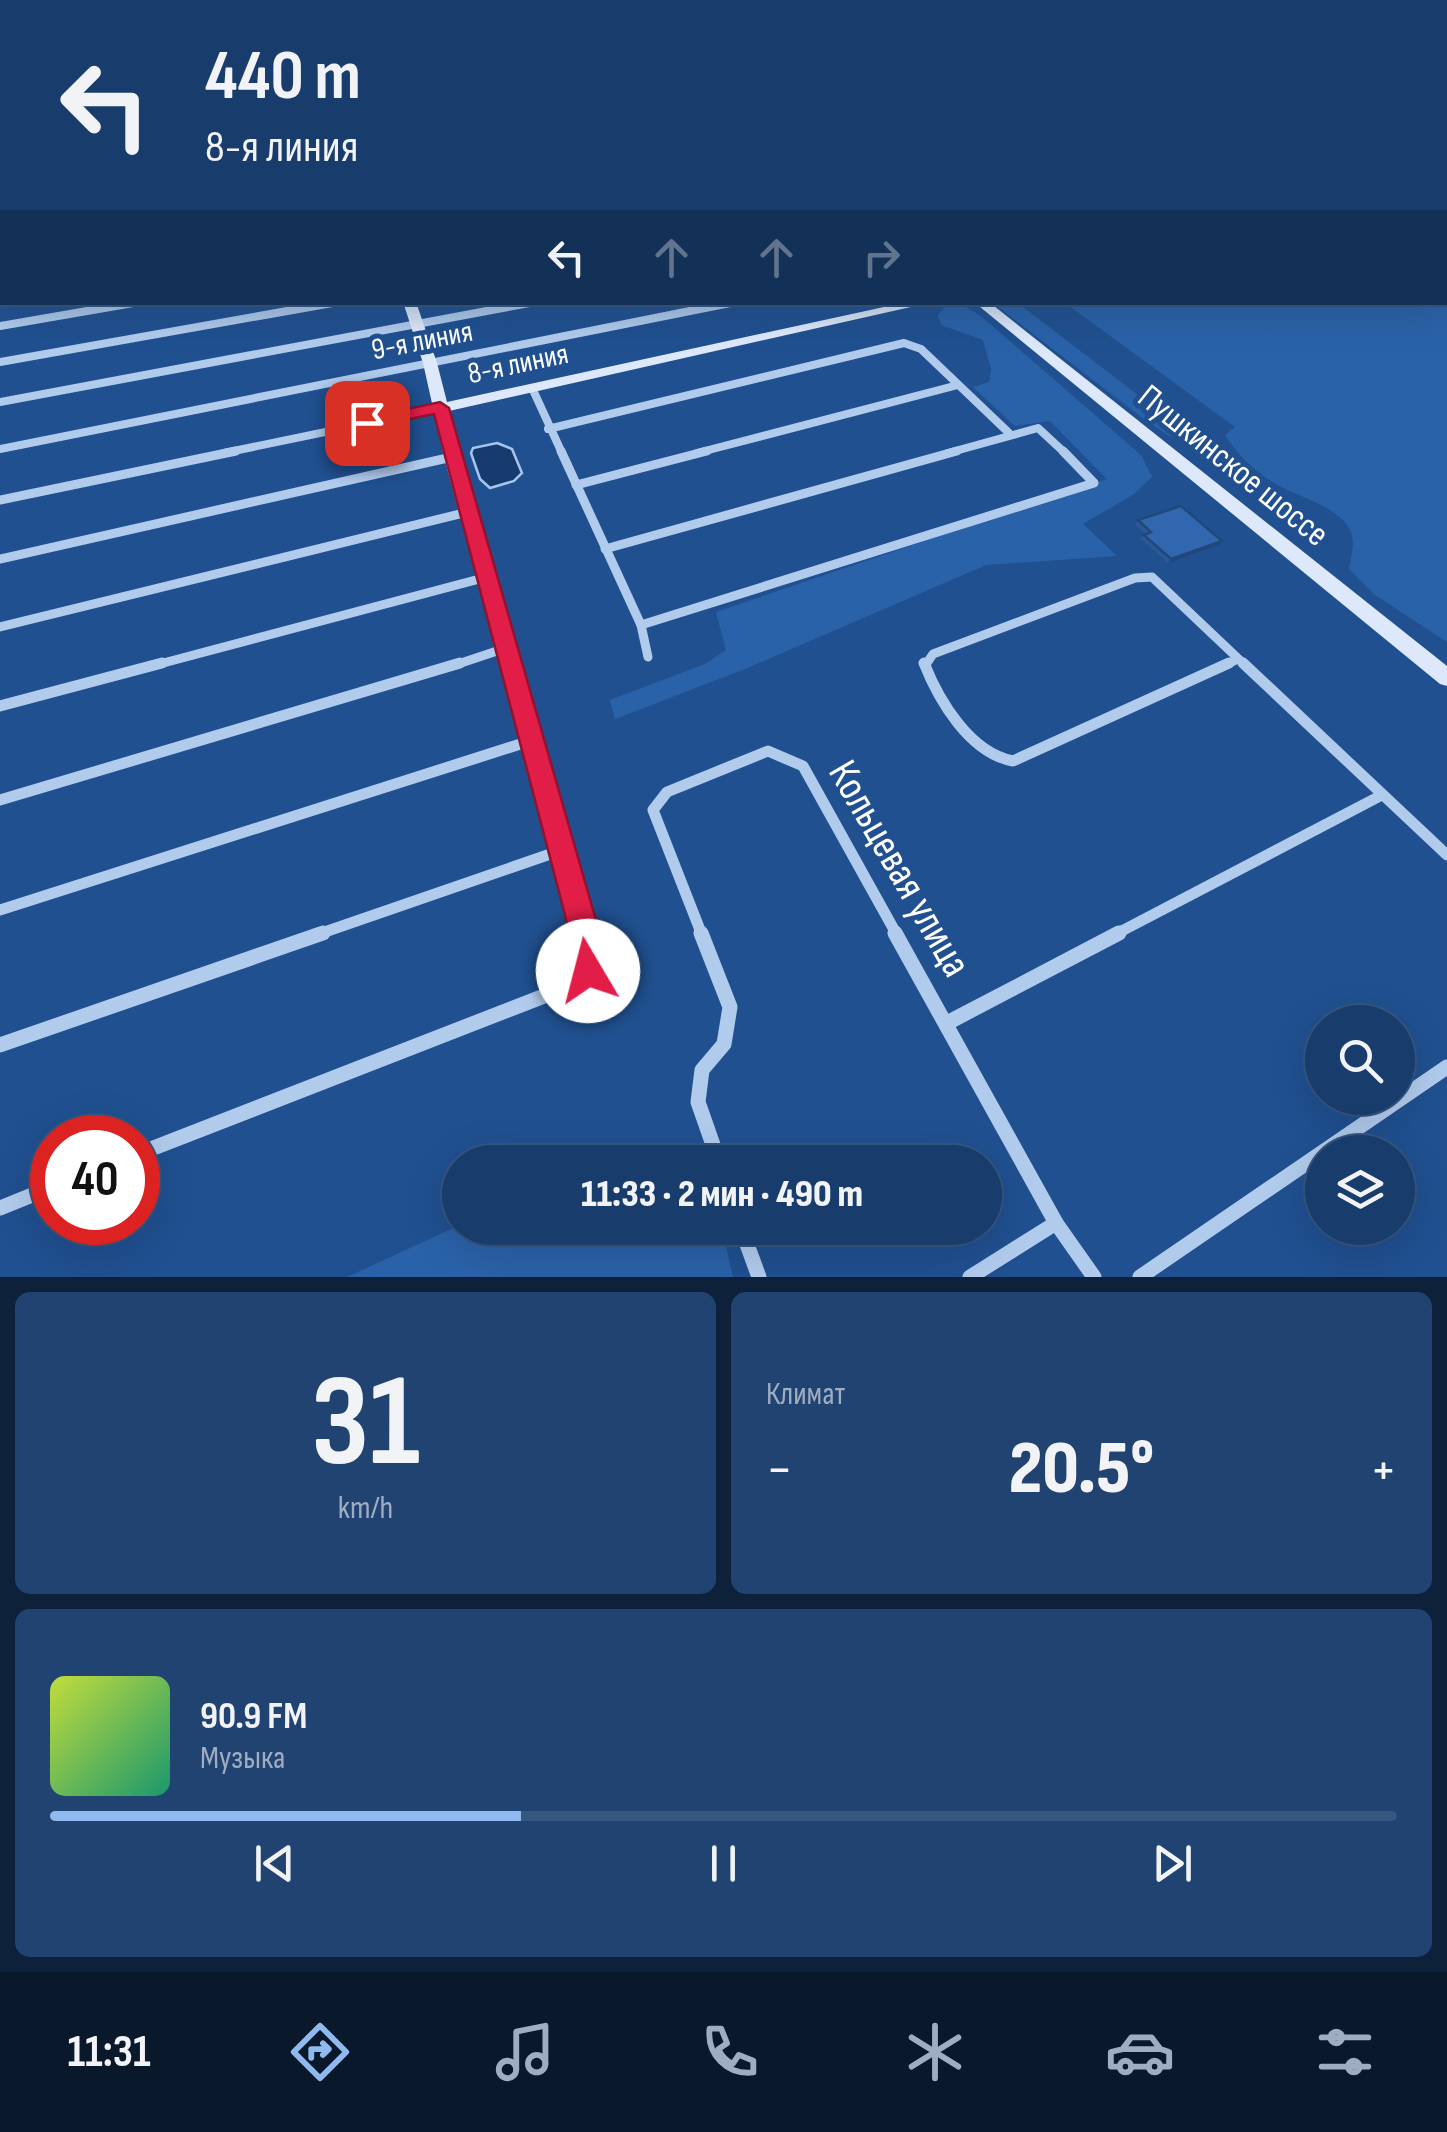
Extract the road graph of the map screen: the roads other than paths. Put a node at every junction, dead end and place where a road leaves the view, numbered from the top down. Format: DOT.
graph roads {
  1 [pos="122,305"];
  2 [pos="321,305"];
  3 [pos="411,305"];
  4 [pos="519,305"];
  5 [pos="720,305"];
  6 [pos="913,305"];
  7 [pos="984,305"];
  8 [pos="417,324"];
  9 [pos="0,326"];
  10 [pos="0,362"];
  11 [pos="430,363"];
  12 [pos="958,385"];
  13 [pos="533,390"];
  14 [pos="0,402"];
  15 [pos="440,408"];
  16 [pos="548,429"];
  17 [pos="1010,433"];
  18 [pos="0,449"];
  19 [pos="452,457"];
  20 [pos="576,485"];
  21 [pos="0,500"];
  22 [pos="468,512"];
  23 [pos="605,550"];
  24 [pos="0,559"];
  25 [pos="486,577"];
  26 [pos="641,625"];
  27 [pos="0,627"];
  28 [pos="507,647"];
  29 [pos="648,656"];
  30 [pos="1238,659"];
  31 [pos="1447,678"];
  32 [pos="0,706"];
  33 [pos="532,740"];
  34 [pos="1382,795"];
  35 [pos="0,800"];
  36 [pos="562,850"];
  37 [pos="1447,855"];
  38 [pos="0,910"];
  39 [pos="575,984"];
  40 [pos="946,1023"];
  41 [pos="0,1045"];
  42 [pos="1447,1068"];
  43 [pos="160,1145"];
  44 [pos="713,1145"];
  45 [pos="30,1196"];
  46 [pos="0,1208"];
  47 [pos="1056,1223"];
  48 [pos="748,1245"];
  49 [pos="759,1277"];
  50 [pos="970,1277"];
  51 [pos="1094,1277"];
  52 [pos="1140,1277"];
  1 -- 9 [label="street"];
  2 -- 10 [label="street"];
  3 -- 8 [label="street"];
  4 -- 8 [label="street"];
  5 -- 11 [label="street, 9-я линия"];
  6 -- 13 [label="street, 8-я линия"];
  7 -- 31 [label="street, Пушкинское шоссе"];
  8 -- 11 [label="street"];
  8 -- 14 [label="street"];
  11 -- 15 [label="street"];
  11 -- 18 [label="street, 9-я линия"];
  12 -- 16 [label="street"];
  12 -- 17 [label="street"];
  12 -- 20 [label="street"];
  13 -- 15 [label="street, 8-я линия"];
  13 -- 16 [label="street"];
  15 -- 19 [label="street"];
  15 -- 21 [label="street, 8-я линия"];
  16 -- 20 [label="street"];
  17 -- 23 [label="street"];
  17 -- 26 [label="street"];
  19 -- 22 [label="street"];
  19 -- 24 [label="street"];
  20 -- 23 [label="street"];
  22 -- 25 [label="street"];
  22 -- 27 [label="street"];
  23 -- 26 [label="street"];
  25 -- 28 [label="street"];
  25 -- 32 [label="street"];
  26 -- 29 [label="street"];
  28 -- 33 [label="street"];
  28 -- 35 [label="street"];
  30 -- 30 [label="street"];
  30 -- 34 [label="street"];
  33 -- 36 [label="street"];
  33 -- 38 [label="street"];
  34 -- 37 [label="street"];
  34 -- 40 [label="street"];
  36 -- 39 [label="street"];
  36 -- 41 [label="street"];
  39 -- 43 [label="street"];
  40 -- 44 [label="street, Кольцевая улица"];
  40 -- 47 [label="street, Кольцевая улица"];
  42 -- 52 [label="street"];
  45 -- 46 [label="street"];
  47 -- 50 [label="street"];
  47 -- 51 [label="street, Кольцевая улица"];
  48 -- 49 [label="street"];
}
